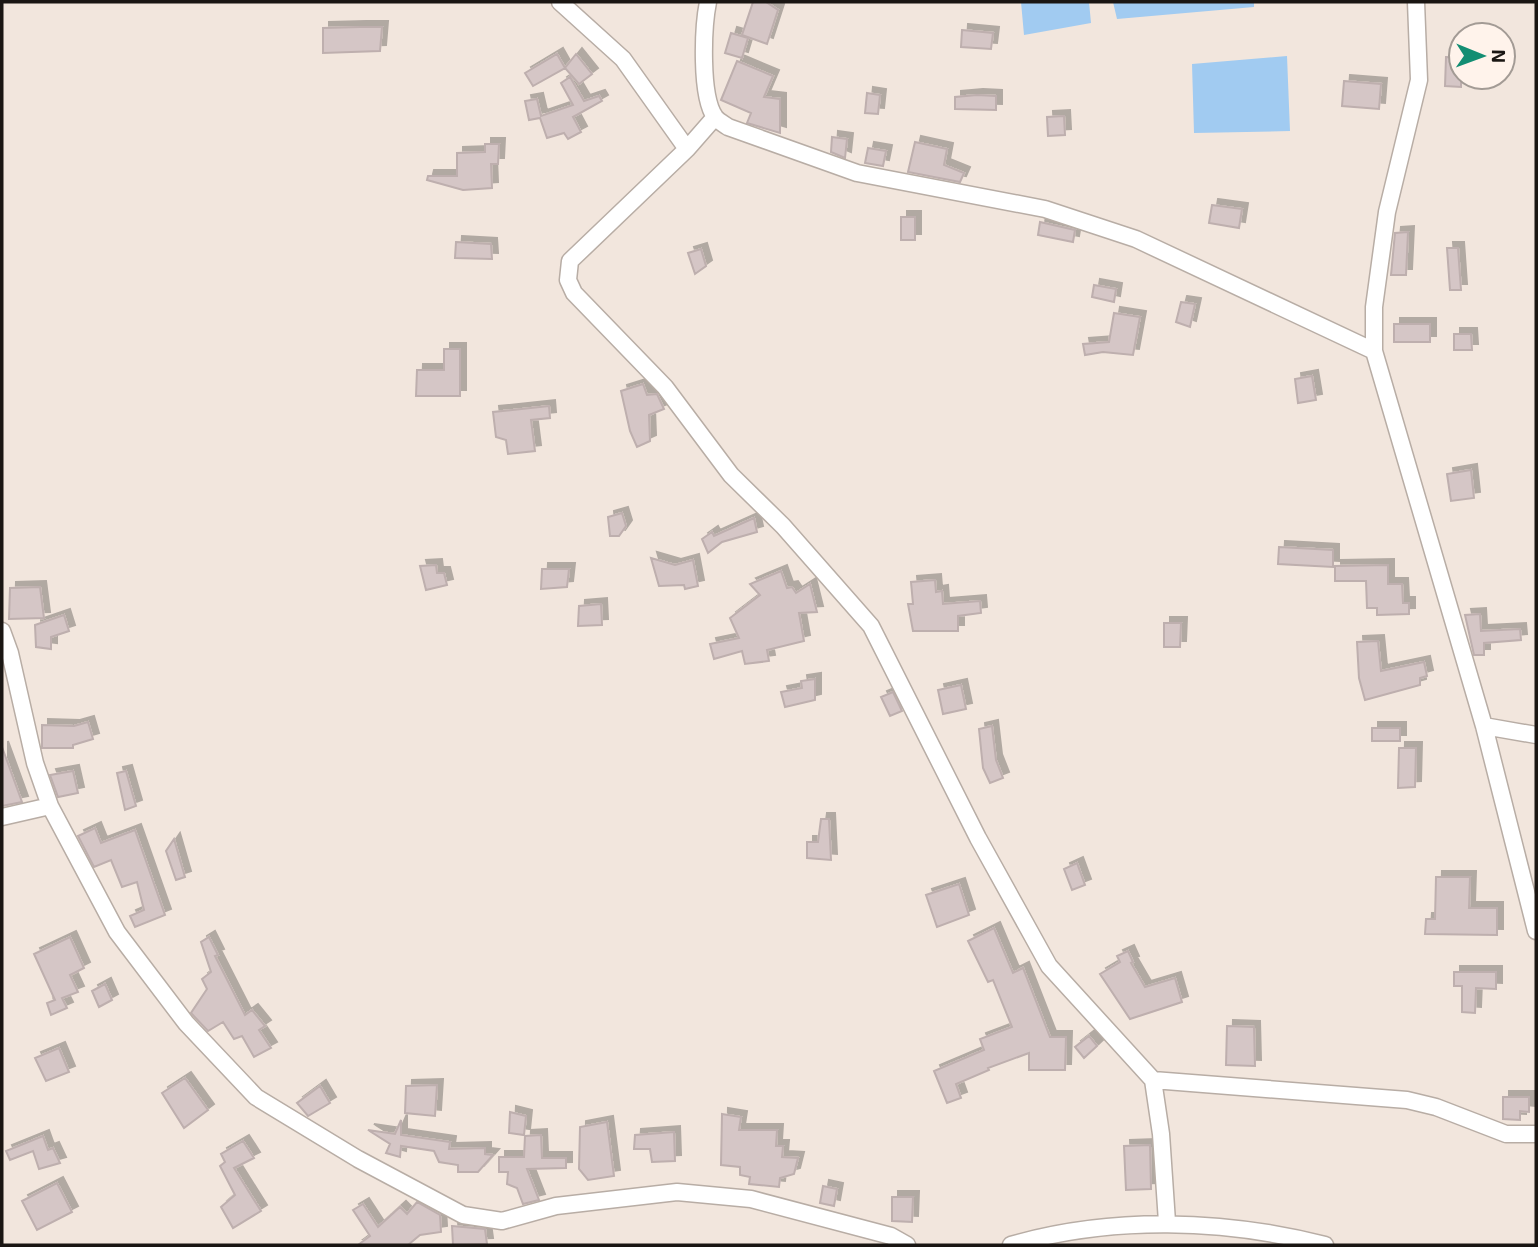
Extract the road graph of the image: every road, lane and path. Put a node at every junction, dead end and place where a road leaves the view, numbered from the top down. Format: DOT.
graph roads {
  1 [pos="560,2"];
  2 [pos="708,2"];
  3 [pos="1416,2"];
  4 [pos="715,117"];
  5 [pos="687,149"];
  6 [pos="1374,351"];
  7 [pos="2,631"];
  8 [pos="1484,726"];
  9 [pos="1536,735"];
  10 [pos="50,806"];
  11 [pos="2,817"];
  12 [pos="1536,931"];
  13 [pos="1153,1080"];
  14 [pos="1536,1134"];
  15 [pos="1167,1222"];
  16 [pos="907,1245"];
  17 [pos="1011,1245"];
  18 [pos="1325,1245"];
  1 -- 5 [label="street"];
  2 -- 4 [label="street"];
  3 -- 6 [label="street"];
  4 -- 5 [label="street"];
  4 -- 6 [label="street"];
  5 -- 13 [label="street"];
  6 -- 8 [label="street"];
  7 -- 10 [label="street"];
  8 -- 9 [label="street"];
  8 -- 12 [label="street"];
  10 -- 11 [label="street"];
  10 -- 16 [label="street"];
  13 -- 14 [label="street"];
  13 -- 15 [label="street"];
  15 -- 17 [label="street"];
  15 -- 18 [label="street"];
}
